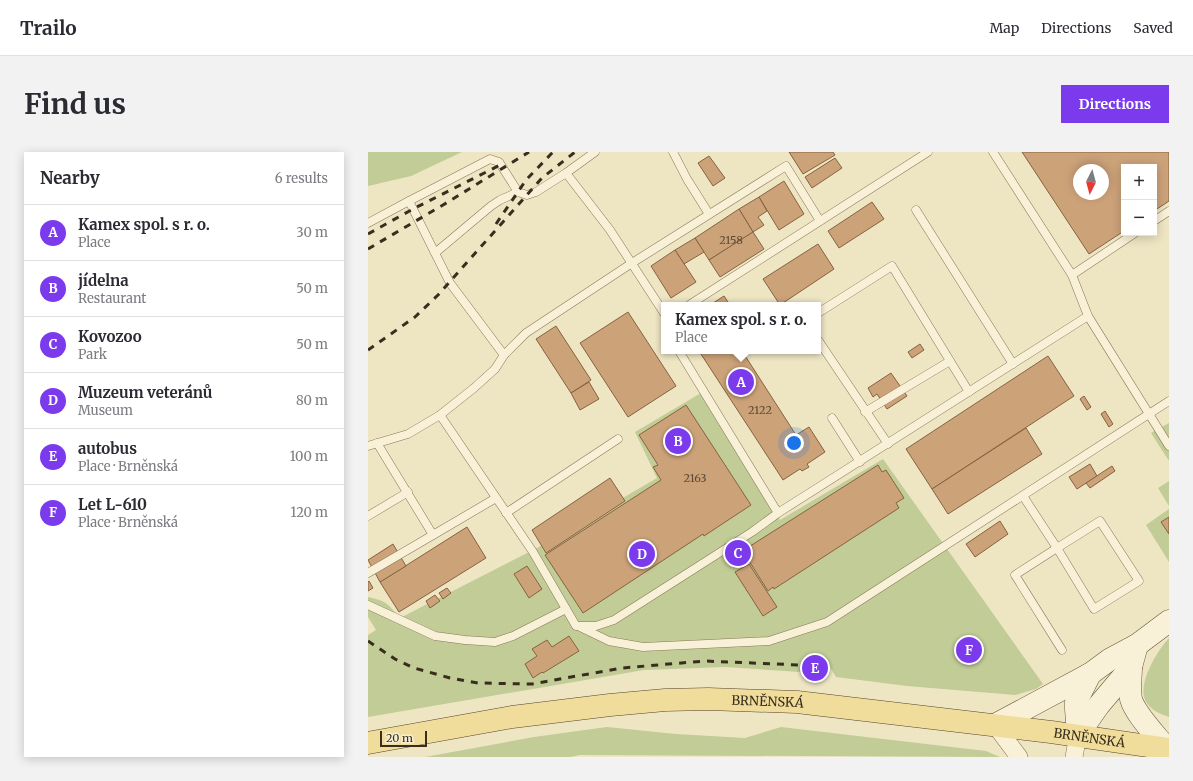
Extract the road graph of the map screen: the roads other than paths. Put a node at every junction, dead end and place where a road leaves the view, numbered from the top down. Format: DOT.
graph roads {
  1 [pos="595,152"];
  2 [pos="672,152"];
  3 [pos="928,152"];
  4 [pos="993,152"];
  5 [pos="566,173"];
  6 [pos="518,192"];
  7 [pos="409,201"];
  8 [pos="916,210"];
  9 [pos="1169,211"];
  10 [pos="709,214"];
  11 [pos="1157,219"];
  12 [pos="820,221"];
  13 [pos="368,223"];
  14 [pos="1130,236"];
  15 [pos="436,253"];
  16 [pos="632,263"];
  17 [pos="1072,275"];
  18 [pos="694,302"];
  19 [pos="661,308"];
  20 [pos="821,310"];
  21 [pos="1088,316"];
  22 [pos="821,345"];
  23 [pos="681,354"];
  24 [pos="504,355"];
  25 [pos="950,361"];
  26 [pos="1012,364"];
  27 [pos="969,392"];
  28 [pos="1169,401"];
  29 [pos="865,412"];
  30 [pos="440,415"];
  31 [pos="1149,415"];
  32 [pos="832,418"];
  33 [pos="618,439"];
  34 [pos="377,443"];
  35 [pos="888,444"];
  36 [pos="368,446"];
  37 [pos="1169,446"];
  38 [pos="860,462"];
  39 [pos="408,492"];
  40 [pos="1023,496"];
  41 [pos="496,498"];
  42 [pos="506,513"];
  43 [pos="778,513"];
  44 [pos="368,516"];
  45 [pos="433,535"];
  46 [pos="1057,548"];
  47 [pos="368,573"];
  48 [pos="368,605"];
  49 [pos="566,609"];
  50 [pos="1169,621"];
  51 [pos="576,626"];
  52 [pos="1137,645"];
  53 [pos="1062,650"];
  54 [pos="1131,668"];
  55 [pos="1090,674"];
  56 [pos="995,725"];
  57 [pos="1078,735"];
  58 [pos="368,743"];
  59 [pos="1168,749"];
  60 [pos="1019,757"];
  61 [pos="1074,757"];
  62 [pos="1141,757"];
  1 -- 5 [label="lane"];
  2 -- 10 [label="lane"];
  3 -- 12 [label="lane"];
  4 -- 17 [label="lane"];
  5 -- 6 [label="lane"];
  5 -- 16 [label="lane"];
  6 -- 7 [label="lane"];
  6 -- 15 [label="lane"];
  7 -- 13 [label="lane"];
  7 -- 15 [label="lane"];
  8 -- 26 [label="lane"];
  9 -- 11 [label="lane"];
  10 -- 12 [label="lane"];
  10 -- 16 [label="lane"];
  12 -- 18 [label="lane"];
  14 -- 17 [label="lane"];
  15 -- 24 [label="lane"];
  16 -- 19 [label="lane"];
  16 -- 24 [label="lane"];
  17 -- 21 [label="lane"];
  20 -- 25 [label="lane"];
  21 -- 26 [label="lane"];
  21 -- 31 [label="lane"];
  22 -- 29 [label="lane"];
  23 -- 43 [label="lane"];
  24 -- 30 [label="lane"];
  25 -- 27 [label="lane"];
  25 -- 29 [label="lane"];
  26 -- 27 [label="lane"];
  27 -- 35 [label="lane"];
  28 -- 31 [label="lane"];
  29 -- 35 [label="lane"];
  30 -- 34 [label="lane"];
  30 -- 41 [label="lane"];
  31 -- 37 [label="lane"];
  31 -- 40 [label="lane"];
  32 -- 38 [label="lane"];
  33 -- 42 [label="lane"];
  34 -- 36 [label="lane"];
  34 -- 39 [label="lane"];
  35 -- 38 [label="lane"];
  38 -- 43 [label="lane"];
  39 -- 44 [label="lane"];
  39 -- 45 [label="lane"];
  40 -- 46 [label="lane"];
  40 -- 51 [label="lane"];
  41 -- 42 [label="lane"];
  41 -- 45 [label="lane"];
  42 -- 49 [label="lane"];
  43 -- 51 [label="lane"];
  45 -- 47 [label="lane"];
  46 -- 46 [label="lane"];
  46 -- 53 [label="lane"];
  48 -- 49 [label="lane"];
  49 -- 51 [label="lane"];
  50 -- 52 [label="main road"];
  52 -- 54 [label="main road"];
  52 -- 55 [label="main road"];
  54 -- 57 [label="main road"];
  54 -- 59 [label="main road"];
  55 -- 56 [label="main road"];
  55 -- 57 [label="main road"];
  56 -- 57 [label="main road, BRNĚNSKÁ"];
  56 -- 58 [label="main road, BRNĚNSKÁ"];
  56 -- 60 [label="street"];
  57 -- 59 [label="main road, BRNĚNSKÁ"];
  57 -- 61 [label="street"];
  59 -- 62 [label="street"];
}
